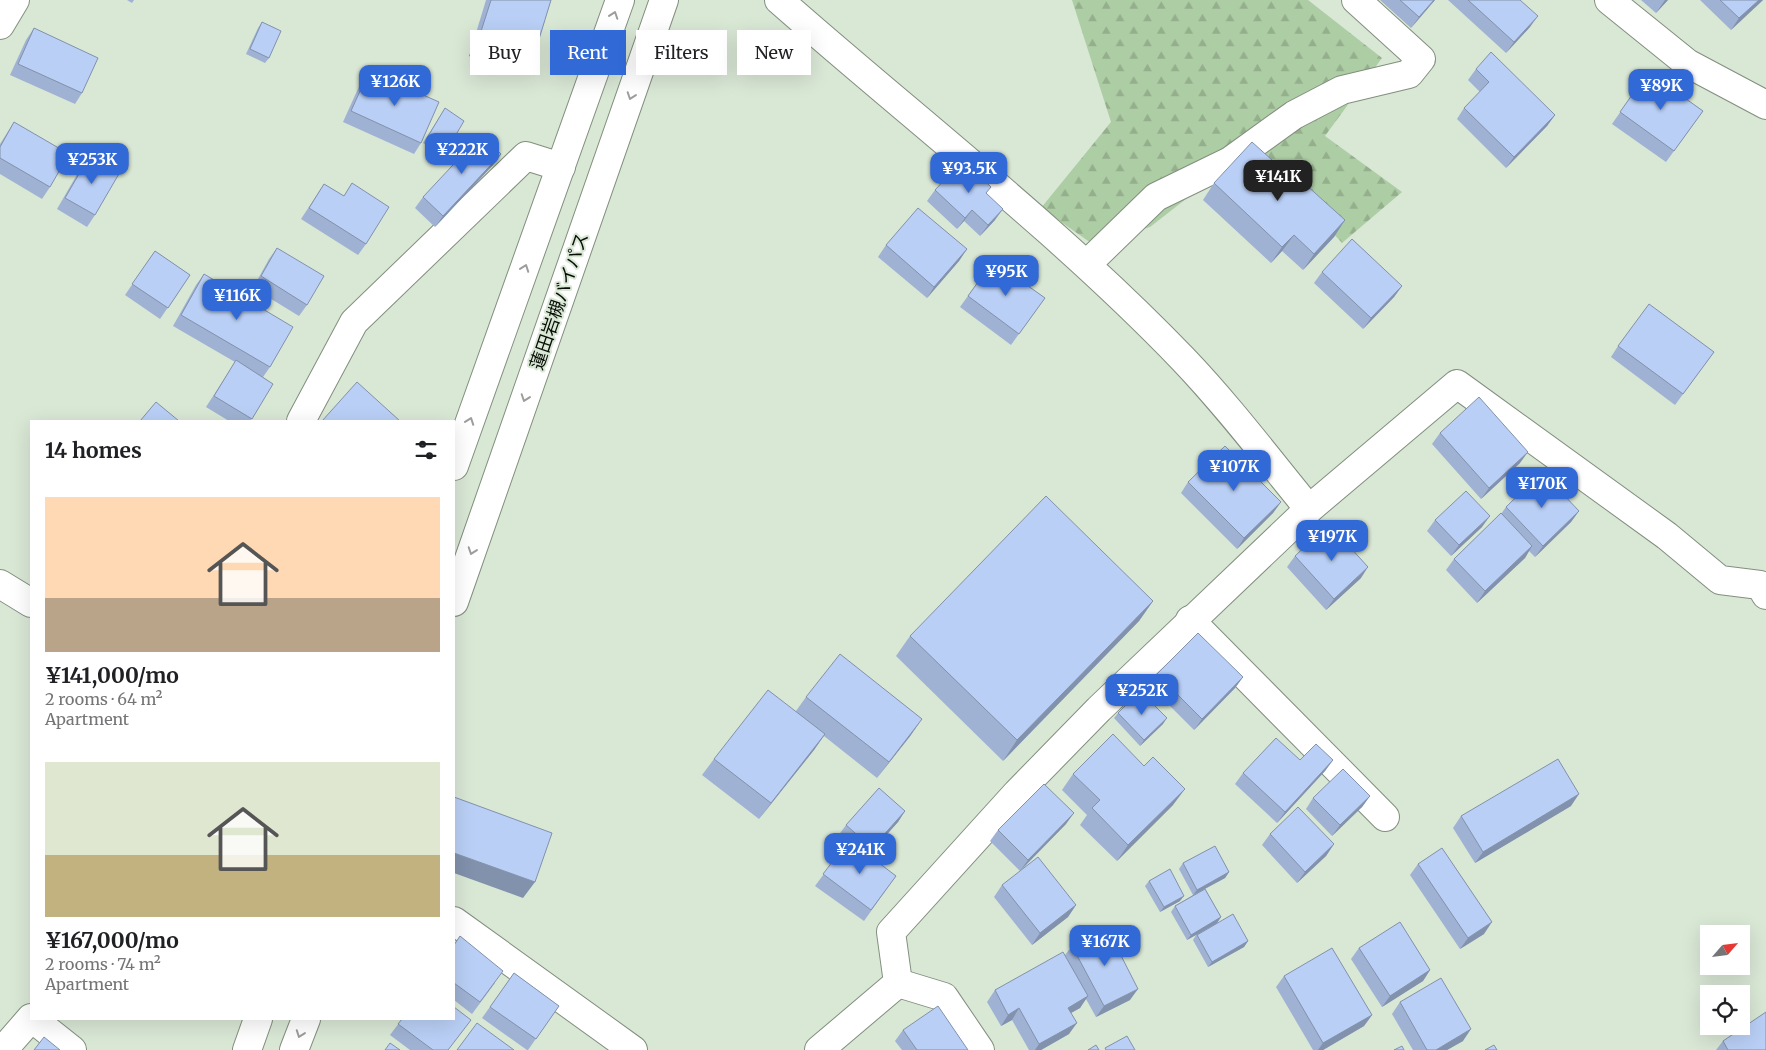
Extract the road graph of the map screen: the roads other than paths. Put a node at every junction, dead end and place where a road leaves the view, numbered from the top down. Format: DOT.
graph roads {
  1 [pos="16,0"];
  2 [pos="620,0"];
  3 [pos="664,0"];
  4 [pos="779,0"];
  5 [pos="1356,0"];
  6 [pos="1609,0"];
  7 [pos="0,24"];
  8 [pos="1766,105"];
  9 [pos="561,167"];
  10 [pos="1087,264"];
  11 [pos="302,420"];
  12 [pos="455,463"];
  13 [pos="1309,509"];
  14 [pos="0,584"];
  15 [pos="1766,595"];
  16 [pos="455,599"];
  17 [pos="30,602"];
  18 [pos="1190,620"];
  19 [pos="1385,817"];
  20 [pos="455,922"];
  21 [pos="898,983"];
  22 [pos="31,1020"];
  23 [pos="33,1020"];
  24 [pos="258,1020"];
  25 [pos="306,1020"];
  26 [pos="2,1050"];
  27 [pos="72,1050"];
  28 [pos="247,1050"];
  29 [pos="294,1050"];
  30 [pos="633,1050"];
  31 [pos="819,1050"];
  32 [pos="980,1050"];
  1 -- 7 [label="main road"];
  9 -- 2 [label="main road, one-way"];
  3 -- 16 [label="main road, 蓮田岩槻バイパス, one-way"];
  4 -- 10 [label="main road"];
  5 -- 10 [label="main road"];
  6 -- 8 [label="main road"];
  9 -- 11 [label="main road"];
  12 -- 9 [label="main road, one-way"];
  10 -- 13 [label="main road"];
  13 -- 15 [label="main road"];
  13 -- 18 [label="main road"];
  14 -- 17 [label="main road"];
  18 -- 19 [label="main road"];
  18 -- 21 [label="main road"];
  20 -- 30 [label="main road"];
  21 -- 31 [label="main road"];
  21 -- 32 [label="main road"];
  22 -- 26 [label="main road"];
  23 -- 27 [label="main road"];
  24 -- 28 [label="main road"];
  25 -- 29 [label="main road, one-way"];
}
